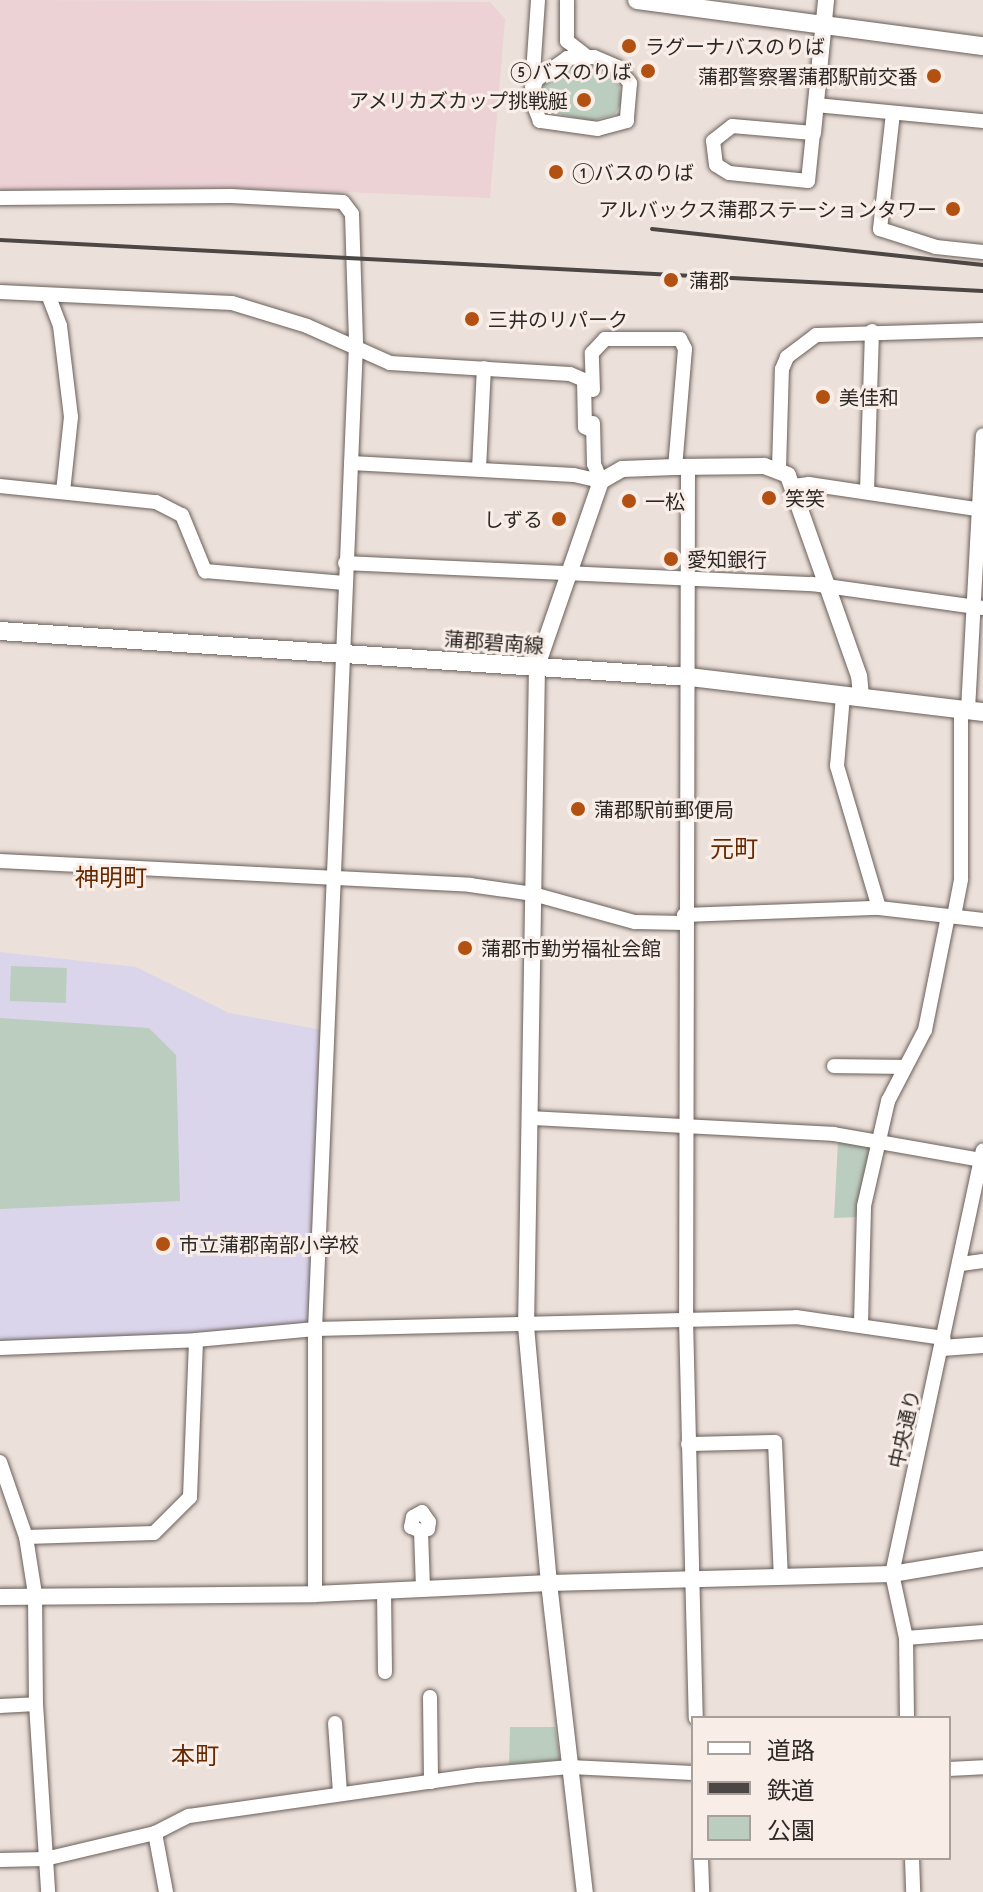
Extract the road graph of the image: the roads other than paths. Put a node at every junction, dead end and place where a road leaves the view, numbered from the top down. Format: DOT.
graph roads {
  1 [pos="538,0"];
  2 [pos="567,0"];
  3 [pos="637,0"];
  4 [pos="826,0"];
  5 [pos="825,25"];
  6 [pos="983,46"];
  7 [pos="586,56"];
  8 [pos="532,88"];
  9 [pos="816,105"];
  10 [pos="893,113"];
  11 [pos="983,121"];
  12 [pos="813,133"];
  13 [pos="0,198"];
  14 [pos="983,252"];
  15 [pos="0,292"];
  16 [pos="49,297"];
  17 [pos="983,330"];
  18 [pos="872,331"];
  19 [pos="356,344"];
  20 [pos="484,368"];
  21 [pos="593,431"];
  22 [pos="983,435"];
  23 [pos="351,463"];
  24 [pos="682,467"];
  25 [pos="779,468"];
  26 [pos="479,469"];
  27 [pos="601,481"];
  28 [pos="0,486"];
  29 [pos="794,486"];
  30 [pos="867,491"];
  31 [pos="63,492"];
  32 [pos="981,509"];
  33 [pos="345,563"];
  34 [pos="571,573"];
  35 [pos="690,578"];
  36 [pos="344,583"];
  37 [pos="827,586"];
  38 [pos="978,607"];
  39 [pos="0,631"];
  40 [pos="341,654"];
  41 [pos="537,666"];
  42 [pos="689,677"];
  43 [pos="852,697"];
  44 [pos="971,710"];
  45 [pos="0,861"];
  46 [pos="332,878"];
  47 [pos="533,894"];
  48 [pos="879,908"];
  49 [pos="951,916"];
  50 [pos="684,919"];
  51 [pos="983,920"];
  52 [pos="834,1066"];
  53 [pos="903,1067"];
  54 [pos="531,1118"];
  55 [pos="685,1123"];
  56 [pos="881,1138"];
  57 [pos="982,1155"];
  58 [pos="983,1261"];
  59 [pos="961,1264"];
  60 [pos="686,1319"];
  61 [pos="861,1323"];
  62 [pos="526,1326"];
  63 [pos="315,1329"];
  64 [pos="196,1340"];
  65 [pos="943,1343"];
  66 [pos="983,1345"];
  67 [pos="0,1348"];
  68 [pos="688,1444"];
  69 [pos="0,1462"];
  70 [pos="421,1531"];
  71 [pos="26,1537"];
  72 [pos="983,1559"];
  73 [pos="892,1574"];
  74 [pos="781,1577"];
  75 [pos="690,1579"];
  76 [pos="549,1583"];
  77 [pos="423,1589"];
  78 [pos="384,1591"];
  79 [pos="35,1594"];
  80 [pos="315,1594"];
  81 [pos="0,1597"];
  82 [pos="983,1632"];
  83 [pos="906,1638"];
  84 [pos="385,1672"];
  85 [pos="430,1697"];
  86 [pos="36,1704"];
  87 [pos="0,1706"];
  88 [pos="696,1716"];
  89 [pos="907,1716"];
  90 [pos="335,1723"];
  91 [pos="570,1767"];
  92 [pos="983,1767"];
  93 [pos="951,1769"];
  94 [pos="691,1773"];
  95 [pos="431,1782"];
  96 [pos="340,1793"];
  97 [pos="155,1833"];
  98 [pos="45,1859"];
  99 [pos="0,1860"];
  100 [pos="701,1860"];
  101 [pos="912,1860"];
  102 [pos="48,1892"];
  103 [pos="166,1892"];
  104 [pos="585,1892"];
  105 [pos="702,1892"];
  106 [pos="913,1892"];
  1 -- 8 [label="street"];
  2 -- 7 [label="street"];
  3 -- 5 [label="main road"];
  4 -- 5 [label="street"];
  5 -- 6 [label="main road"];
  5 -- 9 [label="street"];
  7 -- 8 [label="street"];
  7 -- 8 [label="street"];
  9 -- 10 [label="street"];
  9 -- 12 [label="street"];
  10 -- 11 [label="street"];
  10 -- 14 [label="street"];
  12 -- 12 [label="street"];
  13 -- 19 [label="street"];
  15 -- 16 [label="street"];
  16 -- 19 [label="street"];
  16 -- 31 [label="street"];
  17 -- 18 [label="street"];
  18 -- 25 [label="street"];
  18 -- 30 [label="street"];
  19 -- 20 [label="street"];
  19 -- 23 [label="street"];
  20 -- 21 [label="street"];
  20 -- 26 [label="street"];
  21 -- 24 [label="street"];
  21 -- 27 [label="street"];
  22 -- 32 [label="street"];
  23 -- 26 [label="street"];
  23 -- 33 [label="street"];
  24 -- 25 [label="street"];
  24 -- 27 [label="street"];
  24 -- 35 [label="street"];
  25 -- 29 [label="street"];
  26 -- 27 [label="street"];
  27 -- 34 [label="street"];
  28 -- 31 [label="street"];
  29 -- 30 [label="street"];
  29 -- 37 [label="street"];
  30 -- 32 [label="street"];
  31 -- 36 [label="street"];
  32 -- 38 [label="street"];
  33 -- 34 [label="street"];
  33 -- 36 [label="street"];
  34 -- 35 [label="street"];
  34 -- 41 [label="street"];
  35 -- 37 [label="street"];
  35 -- 42 [label="street"];
  36 -- 40 [label="street"];
  37 -- 38 [label="street"];
  37 -- 43 [label="street"];
  38 -- 44 [label="street"];
  39 -- 40 [label="main road, 蒲郡碧南線"];
  40 -- 41 [label="main road, 蒲郡碧南線"];
  40 -- 46 [label="street"];
  41 -- 42 [label="main road, 蒲郡碧南線"];
  41 -- 47 [label="street"];
  42 -- 43 [label="main road, 蒲郡碧南線"];
  42 -- 50 [label="street"];
  43 -- 44 [label="main road, 蒲郡碧南線"];
  43 -- 48 [label="street"];
  44 -- 49 [label="street"];
  45 -- 46 [label="street"];
  46 -- 47 [label="street"];
  46 -- 63 [label="street"];
  47 -- 50 [label="street"];
  47 -- 54 [label="street"];
  48 -- 49 [label="street"];
  48 -- 50 [label="street"];
  49 -- 51 [label="street"];
  49 -- 53 [label="street"];
  50 -- 55 [label="street"];
  52 -- 53 [label="street"];
  53 -- 56 [label="street"];
  54 -- 55 [label="street"];
  54 -- 62 [label="street"];
  55 -- 56 [label="street"];
  55 -- 60 [label="street"];
  56 -- 57 [label="street"];
  56 -- 61 [label="street"];
  57 -- 59 [label="street, 中央通り"];
  58 -- 59 [label="street"];
  59 -- 65 [label="street, 中央通り"];
  60 -- 61 [label="street"];
  60 -- 62 [label="street"];
  60 -- 68 [label="street"];
  61 -- 65 [label="street"];
  62 -- 63 [label="street"];
  62 -- 76 [label="street"];
  63 -- 64 [label="street"];
  63 -- 80 [label="street"];
  64 -- 67 [label="street"];
  64 -- 71 [label="street"];
  65 -- 66 [label="street"];
  65 -- 73 [label="street, 中央通り"];
  68 -- 74 [label="street"];
  68 -- 75 [label="street"];
  69 -- 71 [label="street"];
  70 -- 77 [label="street"];
  71 -- 79 [label="street"];
  72 -- 73 [label="street"];
  73 -- 74 [label="street"];
  73 -- 83 [label="street, 中央通り"];
  74 -- 75 [label="street"];
  75 -- 76 [label="street"];
  75 -- 88 [label="street"];
  76 -- 77 [label="street"];
  76 -- 91 [label="street"];
  77 -- 78 [label="street"];
  78 -- 80 [label="street"];
  78 -- 84 [label="street"];
  79 -- 80 [label="street"];
  79 -- 81 [label="street"];
  79 -- 86 [label="street"];
  82 -- 83 [label="street"];
  83 -- 89 [label="street, 中央通り"];
  85 -- 95 [label="street"];
  86 -- 87 [label="street"];
  86 -- 98 [label="street"];
  90 -- 96 [label="street"];
  91 -- 94 [label="street"];
  91 -- 95 [label="street"];
  91 -- 104 [label="street"];
  92 -- 93 [label="street"];
  95 -- 96 [label="street"];
  96 -- 97 [label="street"];
  97 -- 98 [label="street"];
  97 -- 103 [label="street"];
  98 -- 99 [label="street"];
  98 -- 102 [label="street"];
  100 -- 105 [label="street"];
  101 -- 106 [label="street"];
}
